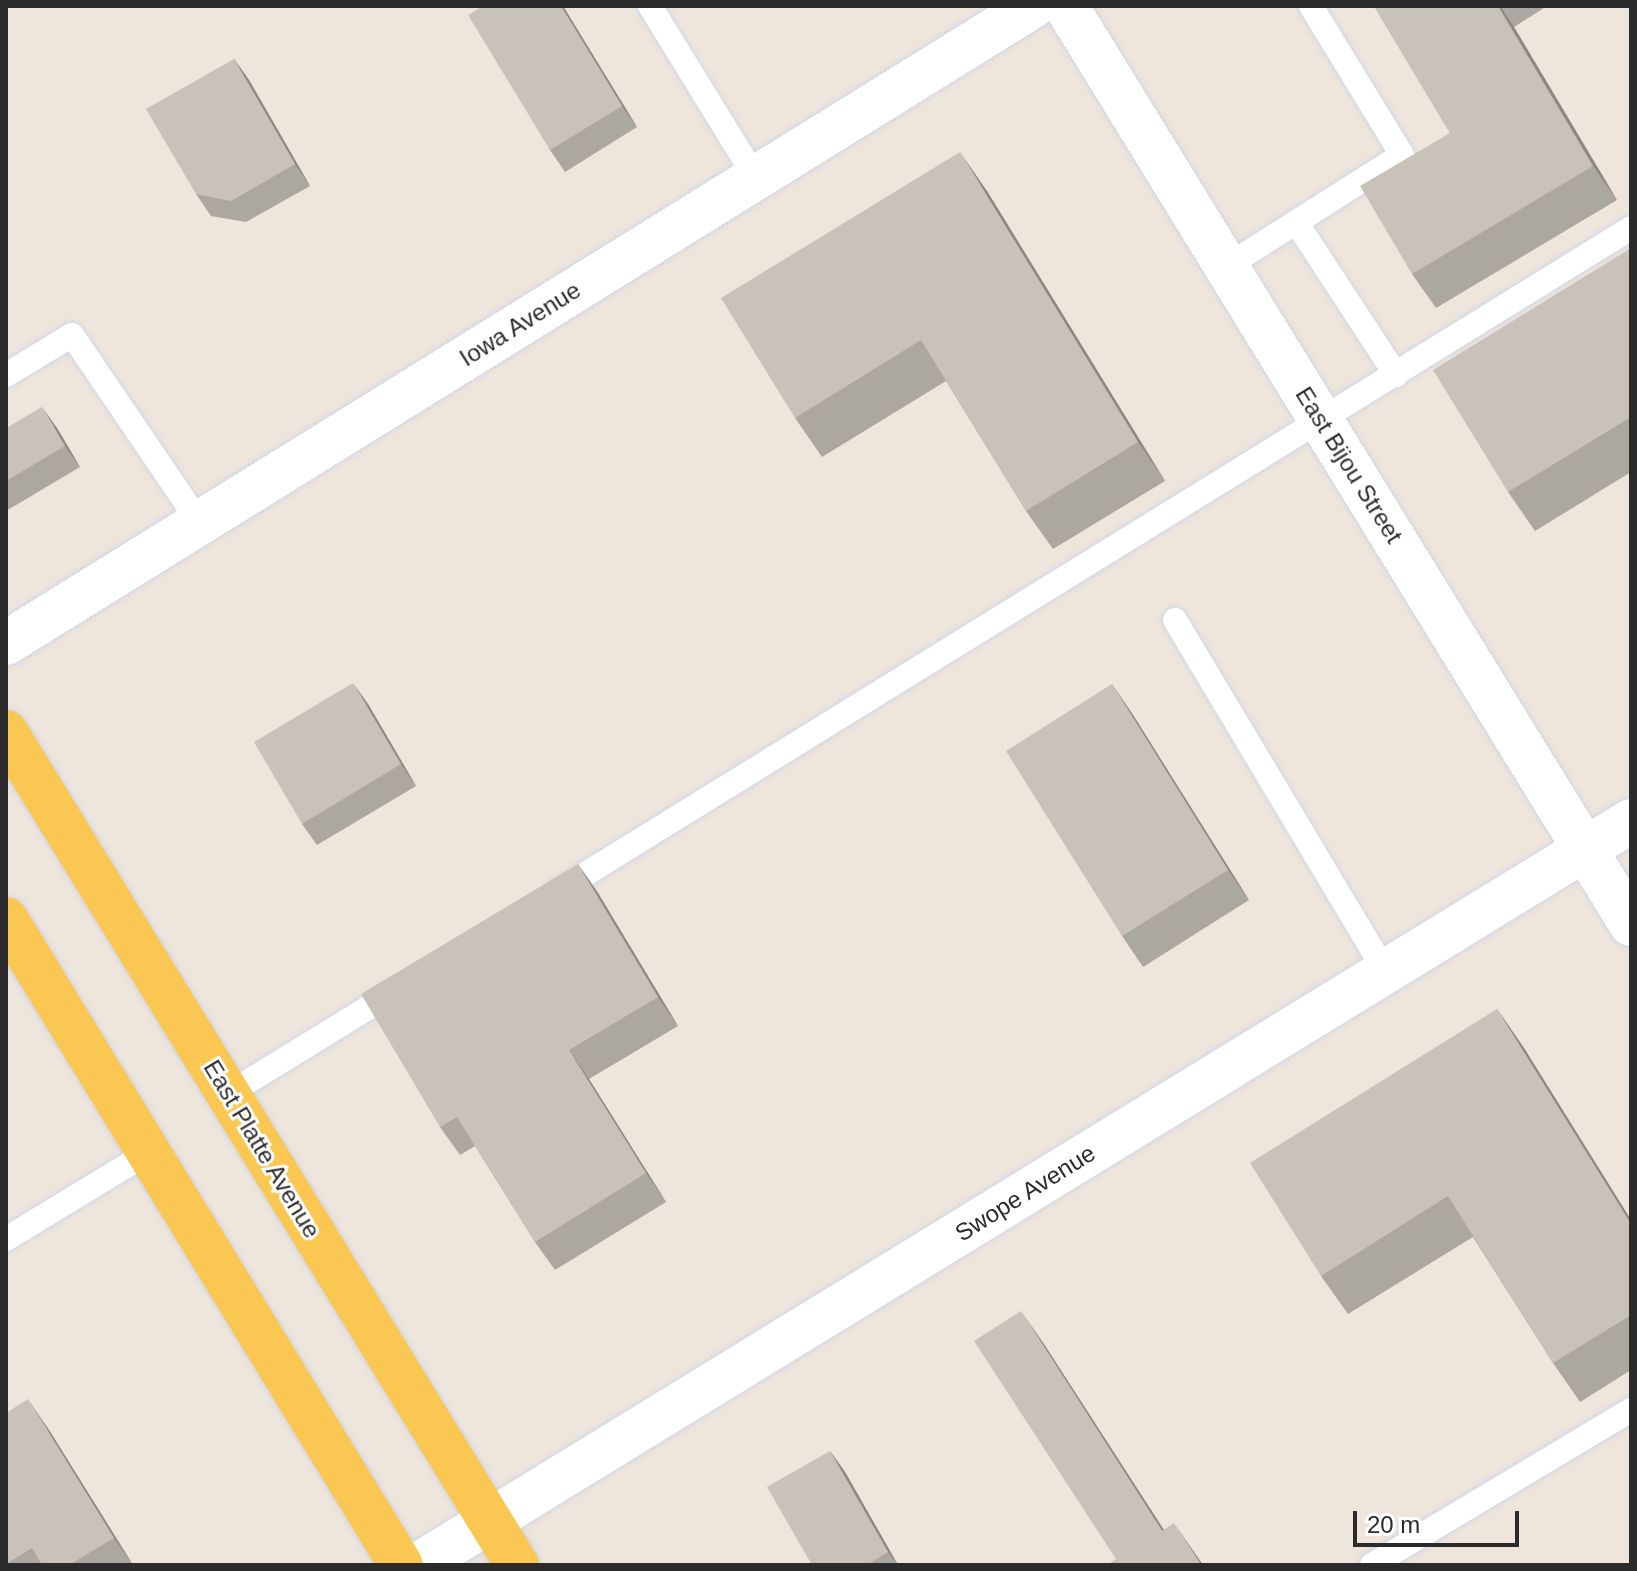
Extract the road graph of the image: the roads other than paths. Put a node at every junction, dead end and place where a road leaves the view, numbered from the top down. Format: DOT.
graph roads {
  1 [pos="650,6"];
  2 [pos="1033,6"];
  3 [pos="1066,6"];
  4 [pos="1311,6"];
  5 [pos="756,178"];
  6 [pos="1296,222"];
  7 [pos="1631,228"];
  8 [pos="1227,266"];
  9 [pos="6,375"];
  10 [pos="1396,375"];
  11 [pos="1322,421"];
  12 [pos="200,523"];
  13 [pos="1175,620"];
  14 [pos="6,643"];
  15 [pos="6,732"];
  16 [pos="1631,821"];
  17 [pos="1585,849"];
  18 [pos="538,903"];
  19 [pos="6,919"];
  20 [pos="1631,924"];
  21 [pos="1386,972"];
  22 [pos="416,978"];
  23 [pos="228,1094"];
  24 [pos="149,1152"];
  25 [pos="6,1239"];
  26 [pos="1631,1410"];
  27 [pos="490,1522"];
  28 [pos="401,1565"];
  29 [pos="418,1565"];
  30 [pos="517,1565"];
  31 [pos="1372,1565"];
  1 -- 5 [label="lane"];
  2 -- 5 [label="street, Iowa Avenue"];
  3 -- 8 [label="street, East Bijou Street"];
  4 -- 6 [label="lane"];
  5 -- 12 [label="street, Iowa Avenue"];
  6 -- 8 [label="lane"];
  6 -- 10 [label="lane"];
  7 -- 10 [label="lane"];
  8 -- 11 [label="street, East Bijou Street"];
  9 -- 12 [label="lane"];
  10 -- 11 [label="lane"];
  11 -- 17 [label="street, East Bijou Street"];
  11 -- 18 [label="lane"];
  12 -- 14 [label="street, Iowa Avenue"];
  13 -- 21 [label="lane"];
  15 -- 23 [label="main road, East Platte Avenue"];
  16 -- 17 [label="street, Swope Avenue"];
  17 -- 20 [label="street, East Bijou Street"];
  17 -- 21 [label="street, Swope Avenue"];
  19 -- 24 [label="main road"];
  21 -- 27 [label="street, Swope Avenue"];
  22 -- 23 [label="lane"];
  23 -- 27 [label="main road, East Platte Avenue"];
  24 -- 25 [label="lane"];
  24 -- 28 [label="main road"];
  26 -- 31 [label="lane"];
  27 -- 29 [label="street, Swope Avenue"];
  27 -- 30 [label="main road, East Platte Avenue"];
}
